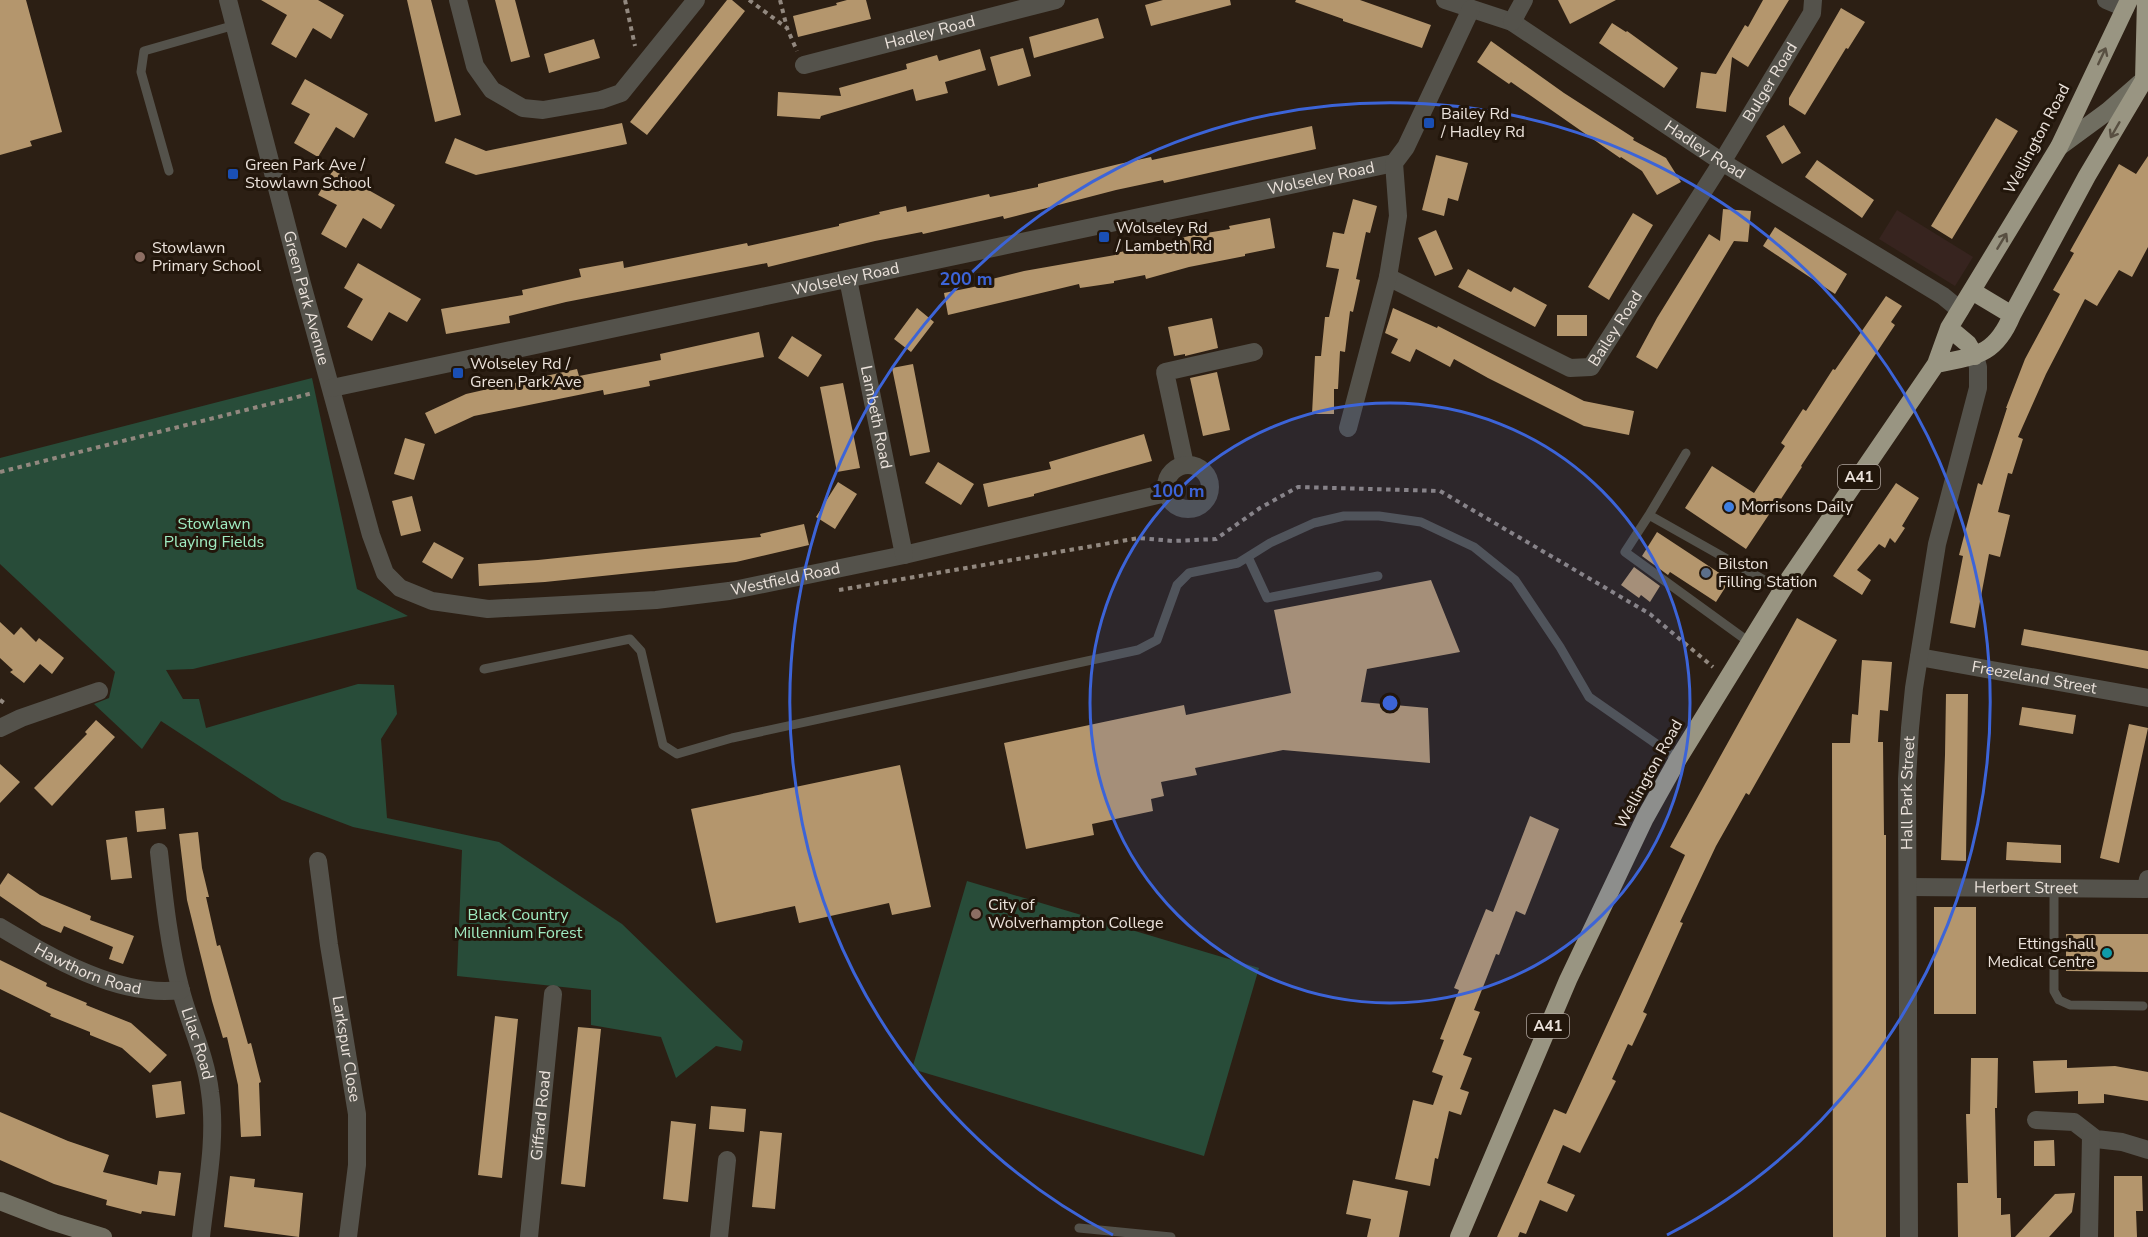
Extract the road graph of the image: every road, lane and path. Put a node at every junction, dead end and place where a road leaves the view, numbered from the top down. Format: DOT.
graph roads {
  1 [pos="228,0"];
  2 [pos="458,0"];
  3 [pos="625,0"];
  4 [pos="696,0"];
  5 [pos="749,0"];
  6 [pos="780,0"];
  7 [pos="1056,0"];
  8 [pos="1445,0"];
  9 [pos="1524,0"];
  10 [pos="1813,0"];
  11 [pos="2106,0"];
  12 [pos="2145,0"];
  13 [pos="2127,4"];
  14 [pos="1471,9"];
  15 [pos="1512,22"];
  16 [pos="235,25"];
  17 [pos="787,28"];
  18 [pos="804,65"];
  19 [pos="640,70"];
  20 [pos="2146,78"];
  21 [pos="2059,147"];
  22 [pos="1394,162"];
  23 [pos="1722,162"];
  24 [pos="169,171"];
  25 [pos="1388,277"];
  26 [pos="848,279"];
  27 [pos="1972,291"];
  28 [pos="1960,310"];
  29 [pos="2012,315"];
  30 [pos="1949,328"];
  31 [pos="1254,352"];
  32 [pos="1976,356"];
  33 [pos="1936,364"];
  34 [pos="332,388"];
  35 [pos="1348,428"];
  36 [pos="1686,453"];
  37 [pos="1185,465"];
  38 [pos="0,472"];
  39 [pos="1166,493"];
  40 [pos="1649,515"];
  41 [pos="904,555"];
  42 [pos="1248,557"];
  43 [pos="1378,576"];
  44 [pos="400,588"];
  45 [pos="1782,590"];
  46 [pos="1749,642"];
  47 [pos="1919,657"];
  48 [pos="483,669"];
  49 [pos="99,691"];
  50 [pos="2148,698"];
  51 [pos="0,728"];
  52 [pos="1678,759"];
  53 [pos="159,852"];
  54 [pos="318,861"];
  55 [pos="2147,884"];
  56 [pos="1908,887"];
  57 [pos="2054,887"];
  58 [pos="0,927"];
  59 [pos="181,990"];
  60 [pos="553,994"];
  61 [pos="2143,1006"];
  62 [pos="2036,1120"];
  63 [pos="2091,1136"];
  64 [pos="2148,1150"];
  65 [pos="727,1160"];
  66 [pos="0,1201"];
  67 [pos="1079,1228"];
  68 [pos="103,1237"];
  69 [pos="201,1237"];
  70 [pos="348,1237"];
  71 [pos="529,1237"];
  72 [pos="718,1237"];
  73 [pos="1171,1237"];
  74 [pos="1459,1237"];
  75 [pos="1909,1237"];
  76 [pos="2089,1237"];
  1 -- 16 [label="street, Green Park Avenue"];
  2 -- 19 [label="street"];
  3 -- 19 [label="path"];
  4 -- 19 [label="street"];
  5 -- 17 [label="path"];
  6 -- 17 [label="path"];
  7 -- 18 [label="street, Hadley Road"];
  8 -- 14 [label="street, Hadley Road"];
  9 -- 15 [label="street"];
  10 -- 23 [label="street, Bulger Road"];
  11 -- 13 [label="street"];
  12 -- 20 [label="highway"];
  21 -- 13 [label="highway, Wellington Road / A41, one-way"];
  14 -- 15 [label="street, Hadley Road"];
  14 -- 22 [label="street"];
  15 -- 23 [label="street, Hadley Road"];
  16 -- 24 [label="lane"];
  16 -- 34 [label="street, Green Park Avenue"];
  17 -- 18 [label="path"];
  20 -- 21 [label="street"];
  20 -- 29 [label="highway, one-way"];
  27 -- 21 [label="highway, Wellington Road / A41, one-way"];
  22 -- 25 [label="street"];
  22 -- 26 [label="street, Wolseley Road"];
  23 -- 25 [label="street, Bailey Road"];
  23 -- 28 [label="street, Hadley Road"];
  25 -- 35 [label="street"];
  26 -- 34 [label="street, Wolseley Road"];
  26 -- 41 [label="street, Lambeth Road"];
  27 -- 28 [label="highway, A41"];
  27 -- 29 [label="highway"];
  28 -- 30 [label="highway, A41"];
  29 -- 32 [label="highway"];
  30 -- 32 [label="highway"];
  30 -- 33 [label="highway, A41"];
  31 -- 37 [label="street"];
  32 -- 33 [label="highway"];
  32 -- 47 [label="street, Hall Park Street"];
  33 -- 45 [label="highway, Wellington Road / A41"];
  34 -- 38 [label="path"];
  34 -- 44 [label="street, Green Park Avenue"];
  36 -- 40 [label="lane"];
  37 -- 39 [label="street"];
  37 -- 39 [label="street"];
  39 -- 41 [label="street, Westfield Road"];
  40 -- 45 [label="lane"];
  40 -- 46 [label="lane"];
  41 -- 44 [label="street, Westfield Road"];
  42 -- 43 [label="lane"];
  42 -- 48 [label="lane"];
  42 -- 52 [label="lane"];
  45 -- 46 [label="highway, Wellington Road / A41"];
  46 -- 52 [label="highway, Wellington Road / A41"];
  47 -- 50 [label="street, Freezeland Street"];
  47 -- 56 [label="street, Hall Park Street"];
  49 -- 51 [label="street"];
  52 -- 74 [label="highway, Wellington Road / A41"];
  53 -- 59 [label="street, Lilac Road"];
  54 -- 70 [label="street, Larkspur Close"];
  55 -- 57 [label="street, Herbert Street"];
  56 -- 57 [label="street, Herbert Street"];
  56 -- 75 [label="street, Hall Park Street"];
  57 -- 61 [label="lane"];
  58 -- 59 [label="street, Hawthorn Road"];
  59 -- 69 [label="street, Lilac Road"];
  60 -- 71 [label="street, Giffard Road"];
  62 -- 63 [label="street"];
  63 -- 64 [label="street"];
  63 -- 76 [label="street"];
  65 -- 72 [label="street"];
  66 -- 68 [label="street"];
  67 -- 73 [label="lane"];
}
